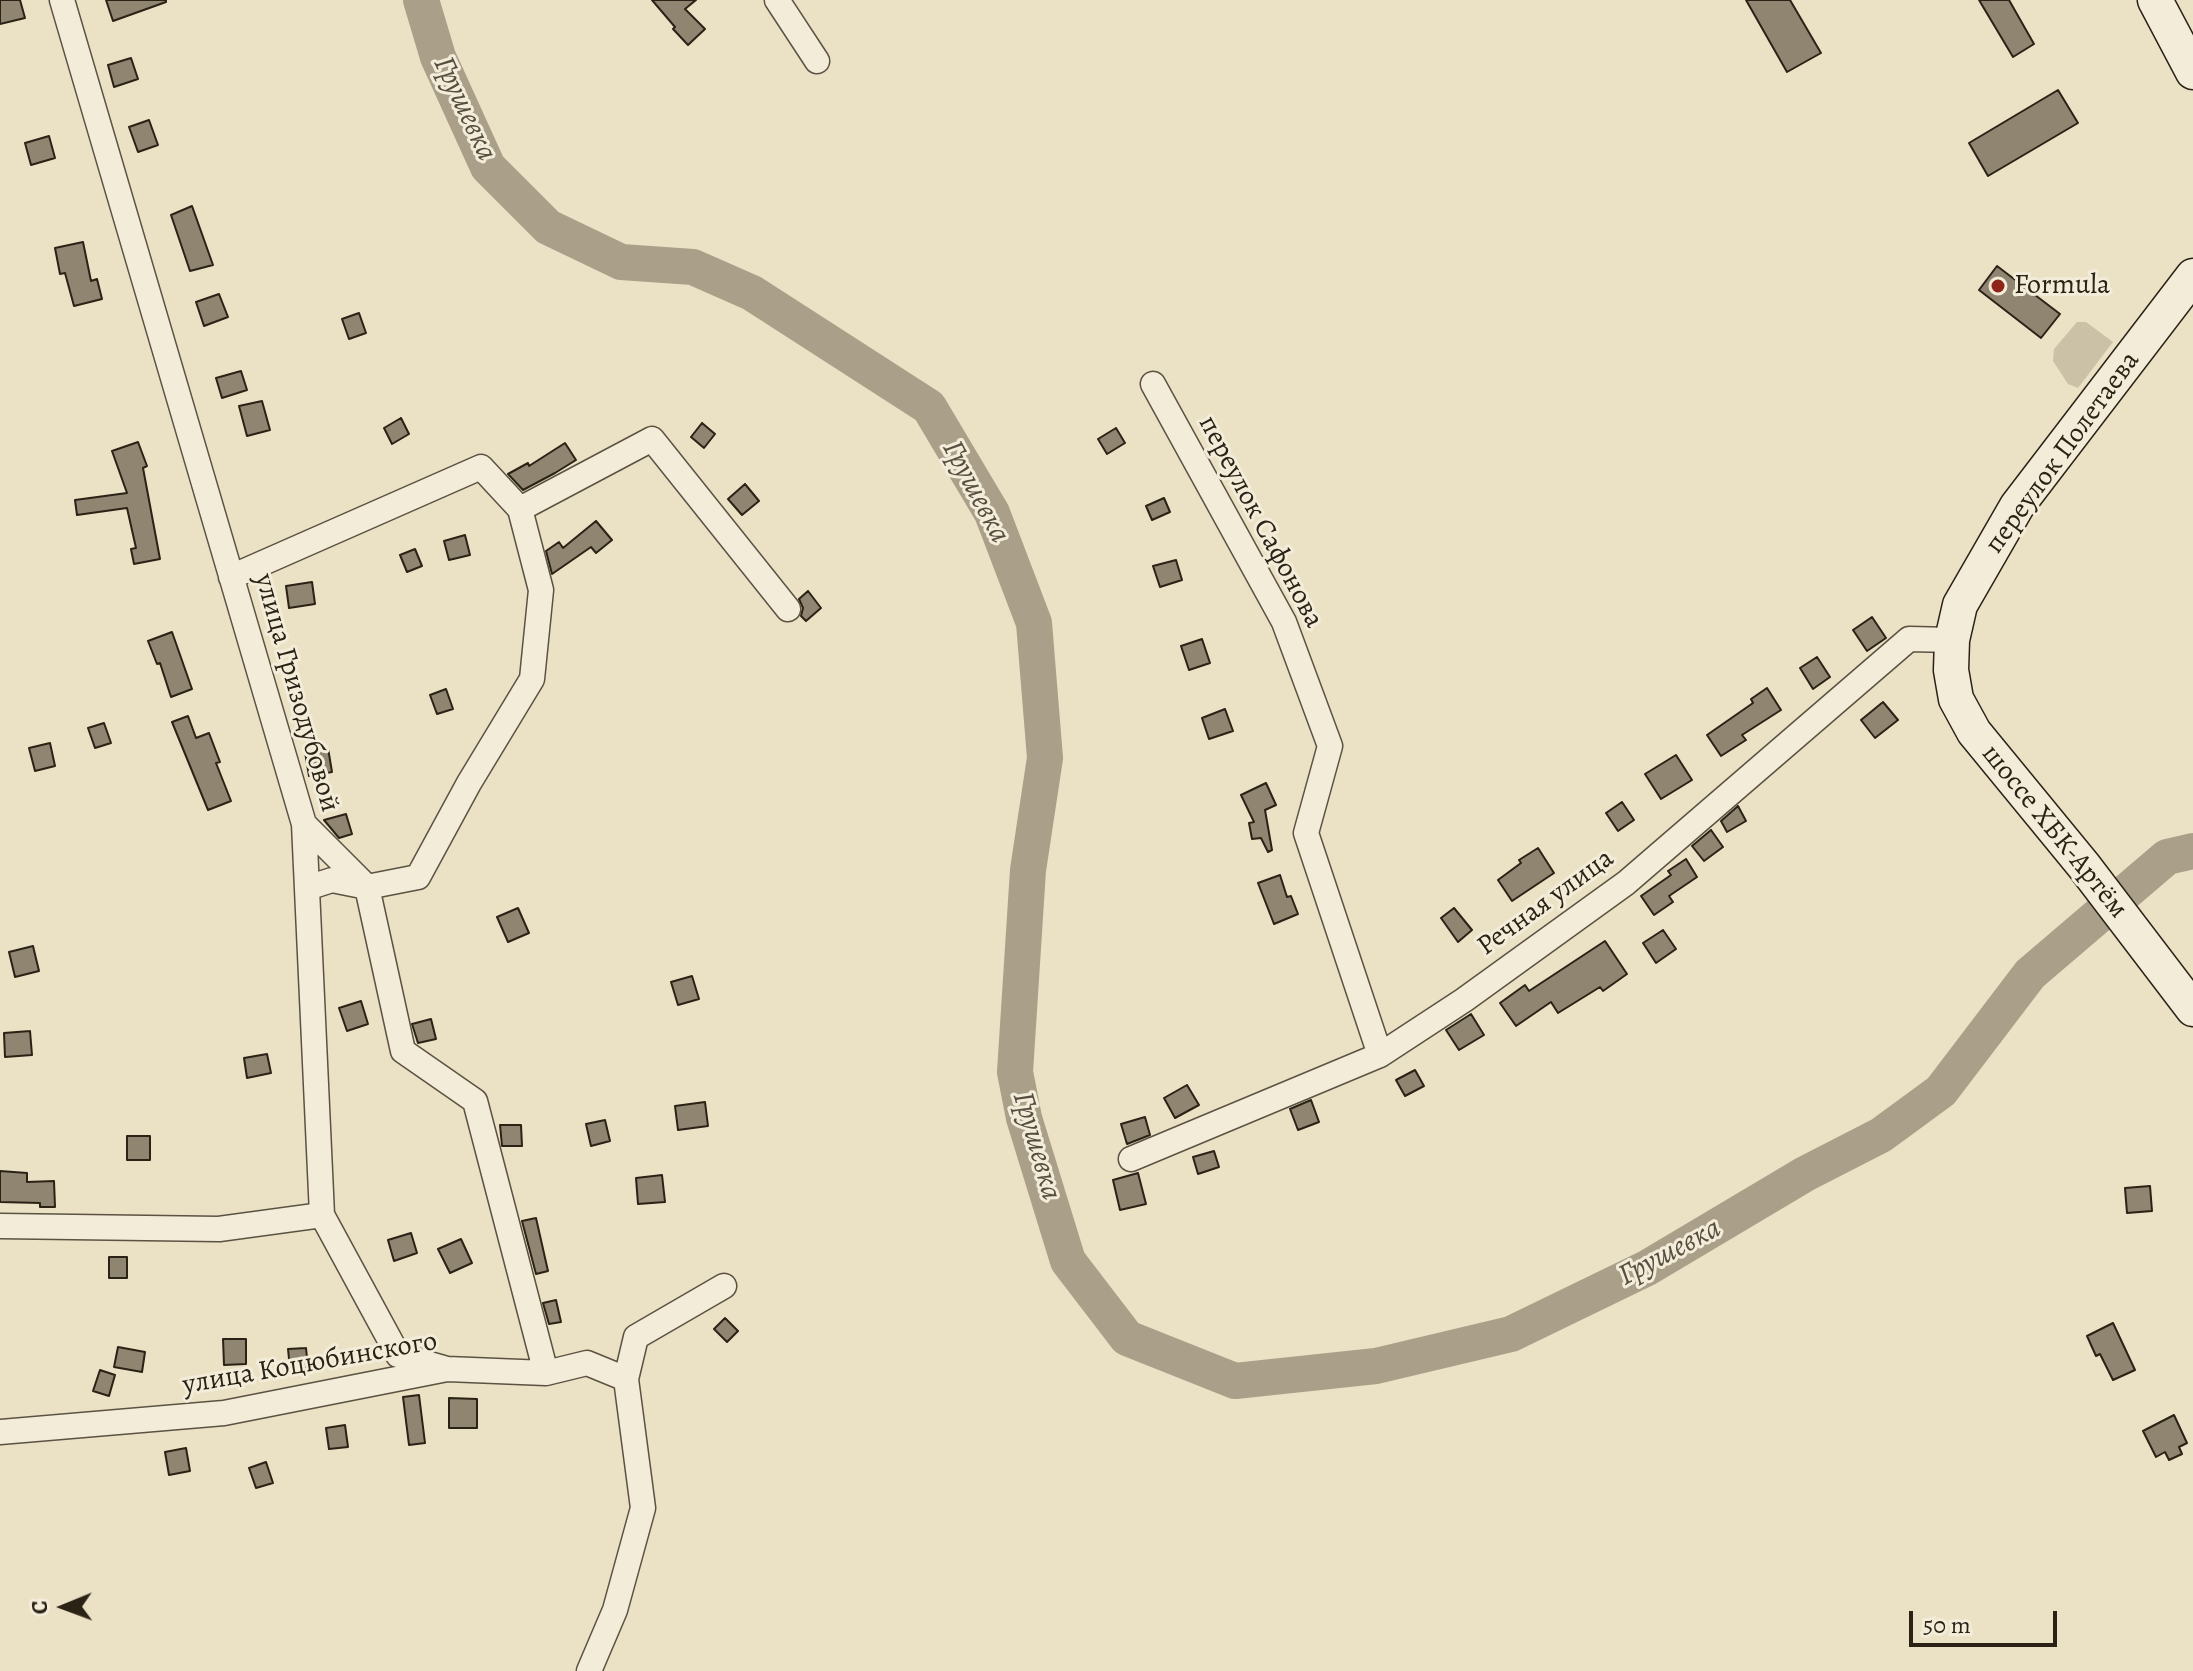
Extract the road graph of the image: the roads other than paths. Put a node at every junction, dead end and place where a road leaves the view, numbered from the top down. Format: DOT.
graph roads {
  1 [pos="62,0"];
  2 [pos="777,0"];
  3 [pos="2155,0"];
  4 [pos="817,61"];
  5 [pos="2193,72"];
  6 [pos="2193,276"];
  7 [pos="1153,384"];
  8 [pos="520,509"];
  9 [pos="231,577"];
  10 [pos="788,609"];
  11 [pos="1952,640"];
  12 [pos="304,824"];
  13 [pos="367,887"];
  14 [pos="307,888"];
  15 [pos="2193,1009"];
  16 [pos="1380,1055"];
  17 [pos="1131,1159"];
  18 [pos="322,1215"];
  19 [pos="0,1226"];
  20 [pos="724,1286"];
  21 [pos="447,1369"];
  22 [pos="546,1373"];
  23 [pos="626,1379"];
  24 [pos="0,1432"];
  25 [pos="589,1671"];
  1 -- 9 [label="street, улица Гризодубовой"];
  2 -- 4 [label="street"];
  3 -- 5 [label="main road"];
  6 -- 11 [label="main road, переулок Полетаева"];
  7 -- 16 [label="street, переулок Сафонова"];
  8 -- 9 [label="street"];
  8 -- 10 [label="street"];
  8 -- 13 [label="street"];
  9 -- 12 [label="street, улица Гризодубовой"];
  11 -- 15 [label="main road, шоссе ХБК-Артём"];
  11 -- 16 [label="street, Речная улица"];
  12 -- 13 [label="street"];
  12 -- 14 [label="street, улица Гризодубовой"];
  13 -- 14 [label="street"];
  13 -- 22 [label="street"];
  14 -- 18 [label="street, улица Гризодубовой"];
  16 -- 17 [label="street, Речная улица"];
  18 -- 19 [label="street"];
  18 -- 21 [label="street, улица Гризодубовой"];
  20 -- 23 [label="street"];
  21 -- 22 [label="street, улица Коцюбинского"];
  21 -- 24 [label="street, улица Коцюбинского"];
  22 -- 23 [label="street, улица Коцюбинского"];
  23 -- 25 [label="street"];
}
